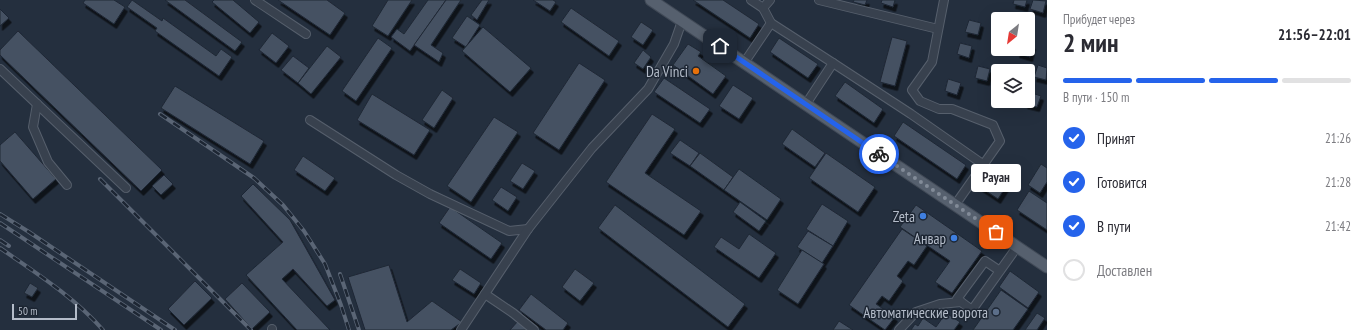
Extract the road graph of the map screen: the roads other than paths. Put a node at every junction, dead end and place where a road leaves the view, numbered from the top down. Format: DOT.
graph roads {
  1 [pos="255,0"];
  2 [pos="651,0"];
  3 [pos="751,0"];
  4 [pos="770,0"];
  5 [pos="819,0"];
  6 [pos="944,0"];
  7 [pos="763,8"];
  8 [pos="682,21"];
  9 [pos="771,23"];
  10 [pos="938,29"];
  11 [pos="306,34"];
  12 [pos="744,63"];
  13 [pos="833,63"];
  14 [pos="0,69"];
  15 [pos="37,104"];
  16 [pos="806,104"];
  17 [pos="310,120"];
  18 [pos="984,165"];
  19 [pos="67,185"];
  20 [pos="126,188"];
  21 [pos="955,205"];
  22 [pos="528,229"];
  23 [pos="1017,247"];
  24 [pos="1047,267"];
  25 [pos="1000,271"];
  26 [pos="485,294"];
  27 [pos="961,302"];
  28 [pos="461,330"];
  29 [pos="534,330"];
  30 [pos="899,330"];
  1 -- 11 [label="street"];
  2 -- 8 [label="main road"];
  3 -- 7 [label="street"];
  4 -- 7 [label="street"];
  5 -- 10 [label="street"];
  6 -- 10 [label="street"];
  7 -- 9 [label="street"];
  8 -- 12 [label="main road"];
  8 -- 22 [label="street"];
  9 -- 12 [label="street"];
  9 -- 13 [label="street"];
  10 -- 18 [label="street"];
  12 -- 16 [label="main road"];
  13 -- 16 [label="street"];
  13 -- 18 [label="street"];
  14 -- 15 [label="street"];
  15 -- 19 [label="street"];
  15 -- 20 [label="street"];
  16 -- 21 [label="main road"];
  17 -- 22 [label="street"];
  18 -- 21 [label="street"];
  21 -- 23 [label="main road"];
  22 -- 26 [label="street"];
  23 -- 24 [label="main road"];
  23 -- 25 [label="street"];
  25 -- 27 [label="street"];
  25 -- 27 [label="street"];
  26 -- 28 [label="street"];
  26 -- 29 [label="street"];
  27 -- 30 [label="street"];
}
